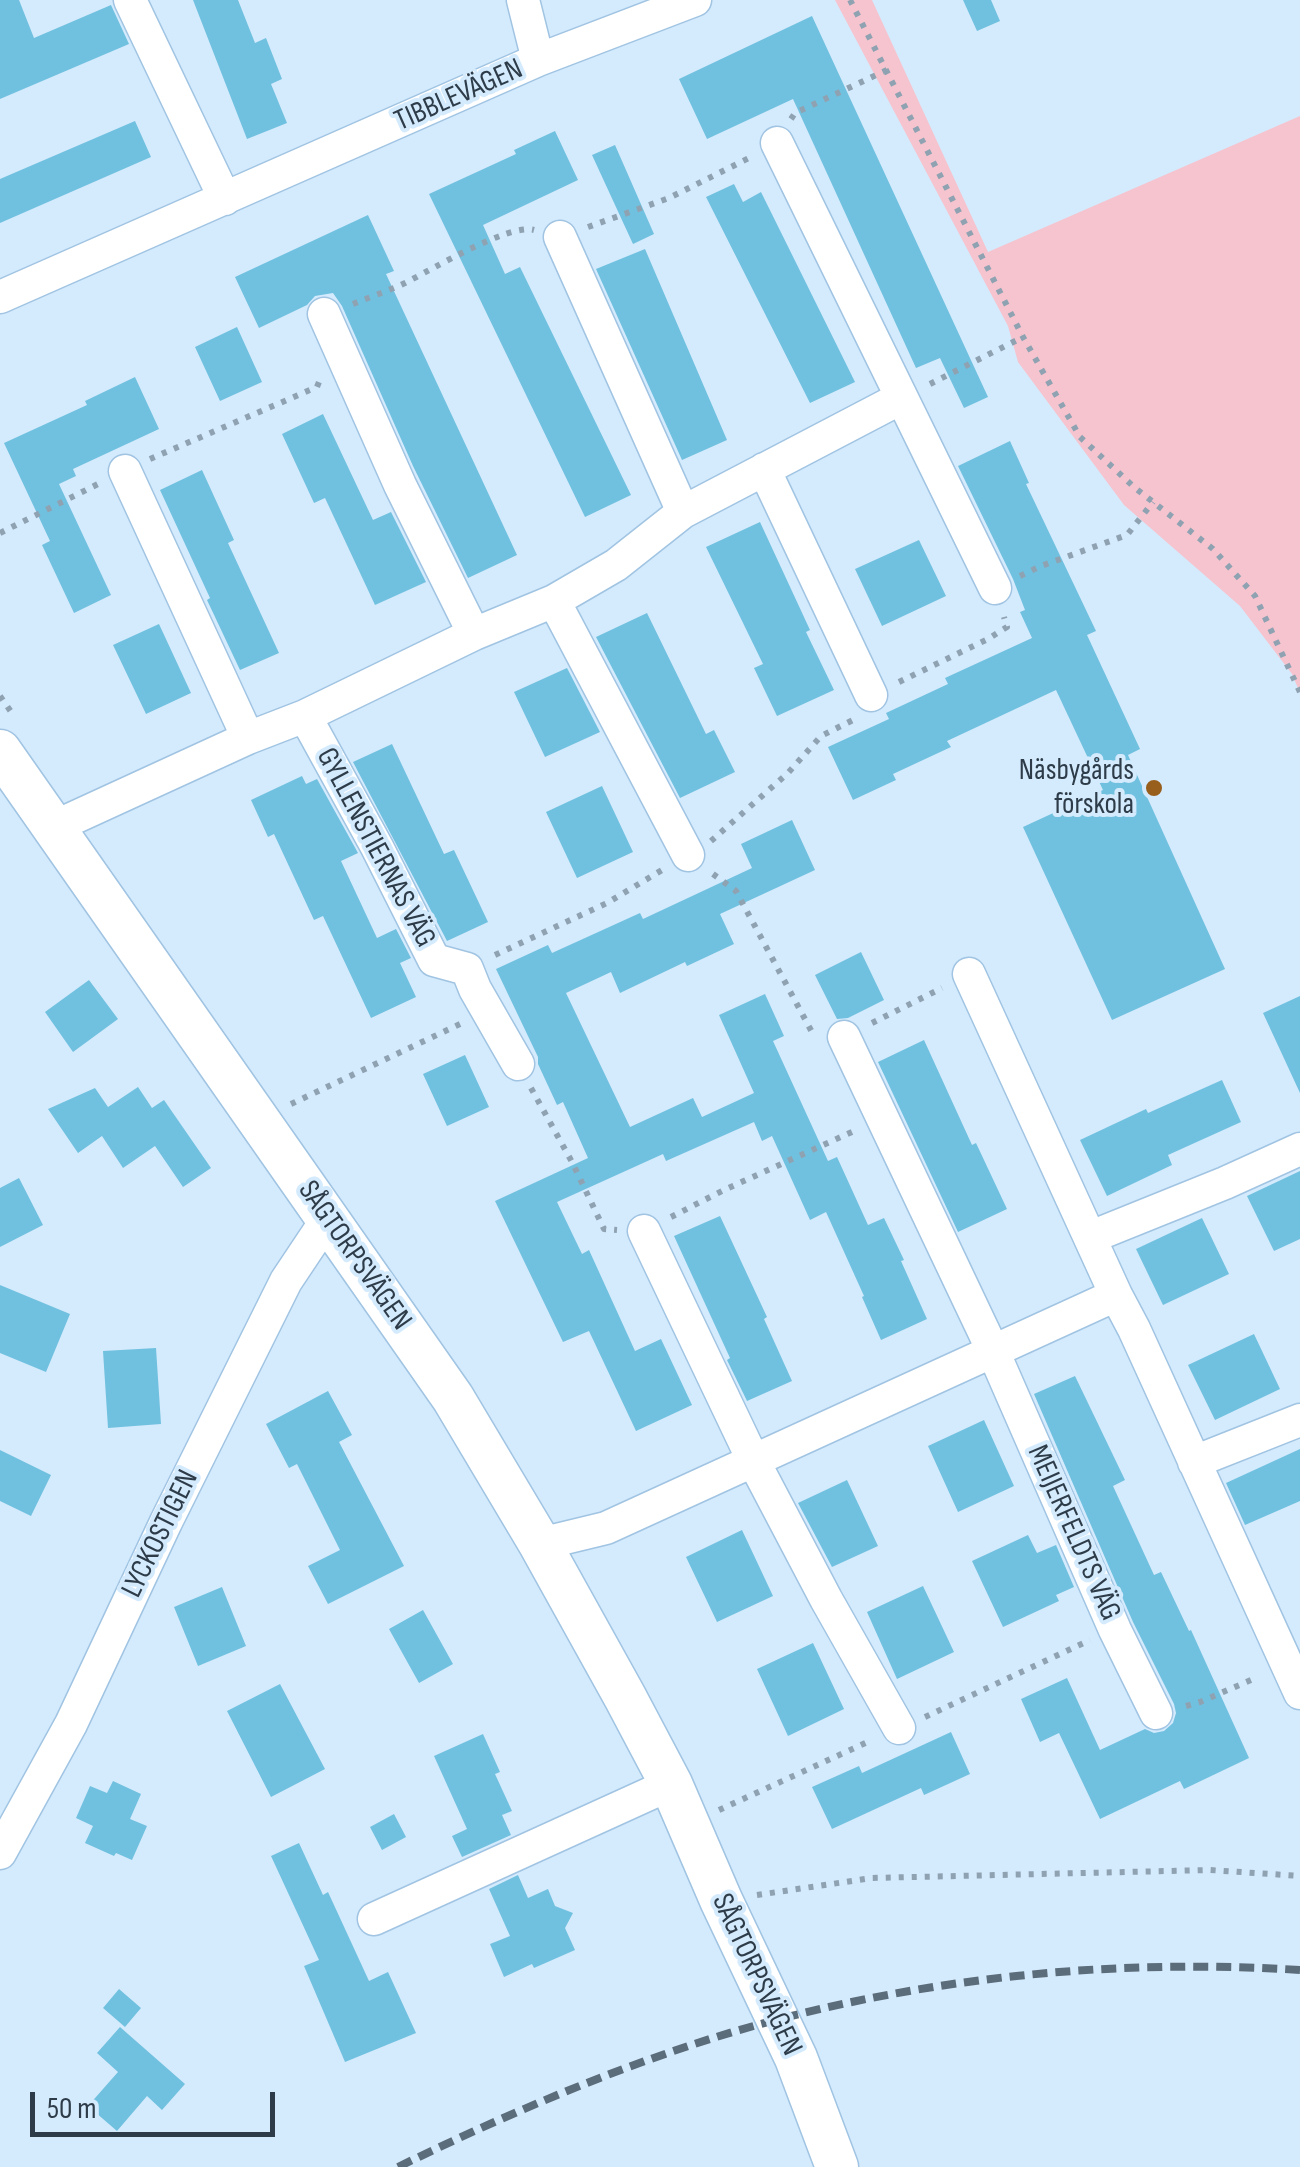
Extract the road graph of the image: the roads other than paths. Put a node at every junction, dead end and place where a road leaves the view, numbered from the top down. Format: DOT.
graph roads {
  1 [pos="130,0"];
  2 [pos="524,0"];
  3 [pos="696,0"];
  4 [pos="538,60"];
  5 [pos="777,143"];
  6 [pos="225,199"];
  7 [pos="560,237"];
  8 [pos="0,297"];
  9 [pos="324,314"];
  10 [pos="901,398"];
  11 [pos="764,469"];
  12 [pos="126,471"];
  13 [pos="683,512"];
  14 [pos="995,588"];
  15 [pos="554,601"];
  16 [pos="474,634"];
  17 [pos="871,695"];
  18 [pos="305,716"];
  19 [pos="248,738"];
  20 [pos="0,751"];
  21 [pos="54,827"];
  22 [pos="688,855"];
  23 [pos="969,974"];
  24 [pos="844,1038"];
  25 [pos="518,1064"];
  26 [pos="1300,1149"];
  27 [pos="328,1218"];
  28 [pos="644,1231"];
  29 [pos="1091,1236"];
  30 [pos="1116,1295"];
  31 [pos="993,1351"];
  32 [pos="1300,1420"];
  33 [pos="754,1462"];
  34 [pos="1194,1462"];
  35 [pos="540,1544"];
  36 [pos="1292,1679"];
  37 [pos="1156,1714"];
  38 [pos="899,1728"];
  39 [pos="671,1784"];
  40 [pos="0,1853"];
  41 [pos="374,1919"];
  42 [pos="837,2167"];
  1 -- 6 [label="street"];
  2 -- 4 [label="street"];
  3 -- 4 [label="street, TIBBLEVÄGEN"];
  4 -- 6 [label="street, TIBBLEVÄGEN"];
  5 -- 10 [label="street"];
  6 -- 8 [label="street, TIBBLEVÄGEN"];
  7 -- 13 [label="street"];
  9 -- 16 [label="street"];
  10 -- 11 [label="street, GYLLENSTIERNAS VÄG"];
  10 -- 14 [label="street"];
  11 -- 13 [label="street, GYLLENSTIERNAS VÄG"];
  11 -- 17 [label="street"];
  12 -- 19 [label="street"];
  13 -- 15 [label="street, GYLLENSTIERNAS VÄG"];
  15 -- 16 [label="street, GYLLENSTIERNAS VÄG"];
  15 -- 22 [label="street"];
  16 -- 18 [label="street, GYLLENSTIERNAS VÄG"];
  18 -- 19 [label="street, GYLLENSTIERNAS VÄG"];
  18 -- 25 [label="street, GYLLENSTIERNAS VÄG"];
  19 -- 21 [label="street, GYLLENSTIERNAS VÄG"];
  20 -- 21 [label="street, SÅGTORPSVÄGEN"];
  21 -- 27 [label="street, SÅGTORPSVÄGEN"];
  23 -- 29 [label="street"];
  24 -- 31 [label="street, MEIJERFELDTS VÄG"];
  26 -- 29 [label="street"];
  27 -- 35 [label="street, SÅGTORPSVÄGEN"];
  27 -- 40 [label="street, LYCKOSTIGEN"];
  28 -- 33 [label="street"];
  29 -- 30 [label="street"];
  30 -- 31 [label="street"];
  30 -- 34 [label="street"];
  31 -- 33 [label="street"];
  31 -- 37 [label="street, MEIJERFELDTS VÄG"];
  32 -- 34 [label="street"];
  33 -- 35 [label="street"];
  33 -- 38 [label="street"];
  34 -- 36 [label="street"];
  35 -- 39 [label="street, SÅGTORPSVÄGEN"];
  39 -- 41 [label="street"];
  39 -- 42 [label="street, SÅGTORPSVÄGEN"];
}
